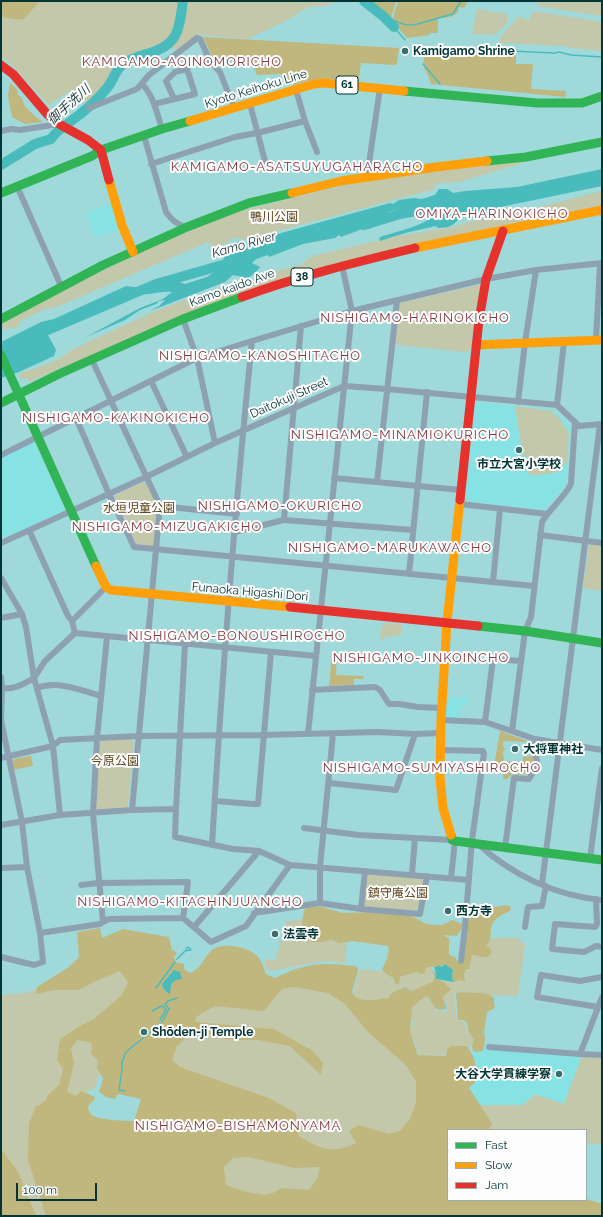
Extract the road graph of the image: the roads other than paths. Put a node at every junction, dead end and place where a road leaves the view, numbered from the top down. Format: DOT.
graph roads {
  1 [pos="1,65"];
  2 [pos="142,84"];
  3 [pos="380,88"];
  4 [pos="296,90"];
  5 [pos="602,96"];
  6 [pos="174,99"];
  7 [pos="154,104"];
  8 [pos="250,104"];
  9 [pos="89,108"];
  10 [pos="234,108"];
  11 [pos="305,121"];
  12 [pos="63,126"];
  13 [pos="162,129"];
  14 [pos="1,131"];
  15 [pos="257,133"];
  16 [pos="144,136"];
  17 [pos="602,142"];
  18 [pos="101,150"];
  19 [pos="317,152"];
  20 [pos="151,164"];
  21 [pos="266,165"];
  22 [pos="367,177"];
  23 [pos="17,186"];
  24 [pos="1,193"];
  25 [pos="602,210"];
  26 [pos="188,227"];
  27 [pos="503,231"];
  28 [pos="133,252"];
  29 [pos="601,264"];
  30 [pos="342,266"];
  31 [pos="536,270"];
  32 [pos="486,279"];
  33 [pos="60,286"];
  34 [pos="397,301"];
  35 [pos="352,311"];
  36 [pos="1,319"];
  37 [pos="183,319"];
  38 [pos="301,326"];
  39 [pos="599,340"];
  40 [pos="252,341"];
  41 [pos="525,342"];
  42 [pos="564,342"];
  43 [pos="476,345"];
  44 [pos="1,355"];
  45 [pos="197,358"];
  46 [pos="92,360"];
  47 [pos="151,381"];
  48 [pos="344,386"];
  49 [pos="387,388"];
  50 [pos="427,392"];
  51 [pos="19,394"];
  52 [pos="470,397"];
  53 [pos="111,401"];
  54 [pos="518,402"];
  55 [pos="1,403"];
  56 [pos="557,405"];
  57 [pos="293,408"];
  58 [pos="76,418"];
  59 [pos="575,422"];
  60 [pos="601,424"];
  61 [pos="243,430"];
  62 [pos="37,436"];
  63 [pos="215,444"];
  64 [pos="1,455"];
  65 [pos="187,457"];
  66 [pos="146,477"];
  67 [pos="334,478"];
  68 [pos="377,482"];
  69 [pos="418,486"];
  70 [pos="461,490"];
  71 [pos="109,494"];
  72 [pos="460,504"];
  73 [pos="160,506"];
  74 [pos="500,509"];
  75 [pos="71,511"];
  76 [pos="237,514"];
  77 [pos="547,514"];
  78 [pos="284,520"];
  79 [pos="329,522"];
  80 [pos="30,530"];
  81 [pos="413,530"];
  82 [pos="235,532"];
  83 [pos="540,535"];
  84 [pos="585,541"];
  85 [pos="1,543"];
  86 [pos="602,543"];
  87 [pos="156,549"];
  88 [pos="233,558"];
  89 [pos="325,566"];
  90 [pos="409,574"];
  91 [pos="452,577"];
  92 [pos="1,578"];
  93 [pos="493,582"];
  94 [pos="534,586"];
  95 [pos="106,587"];
  96 [pos="151,594"];
  97 [pos="230,602"];
  98 [pos="320,610"];
  99 [pos="22,614"];
  100 [pos="1,618"];
  101 [pos="72,621"];
  102 [pos="447,622"];
  103 [pos="525,631"];
  104 [pos="75,633"];
  105 [pos="107,637"];
  106 [pos="573,639"];
  107 [pos="147,641"];
  108 [pos="602,643"];
  109 [pos="185,644"];
  110 [pos="225,647"];
  111 [pos="271,652"];
  112 [pos="316,656"];
  113 [pos="521,661"];
  114 [pos="1,677"];
  115 [pos="34,678"];
  116 [pos="2,688"];
  117 [pos="37,688"];
  118 [pos="312,690"];
  119 [pos="101,696"];
  120 [pos="442,708"];
  121 [pos="441,720"];
  122 [pos="485,722"];
  123 [pos="512,731"];
  124 [pos="441,733"];
  125 [pos="308,734"];
  126 [pos="333,734"];
  127 [pos="414,734"];
  128 [pos="264,735"];
  129 [pos="138,736"];
  130 [pos="180,736"];
  131 [pos="220,736"];
  132 [pos="97,738"];
  133 [pos="535,739"];
  134 [pos="560,744"];
  135 [pos="53,746"];
  136 [pos="440,750"];
  137 [pos="602,750"];
  138 [pos="8,757"];
  139 [pos="1,758"];
  140 [pos="602,768"];
  141 [pos="329,783"];
  142 [pos="215,801"];
  143 [pos="176,809"];
  144 [pos="132,810"];
  145 [pos="93,814"];
  146 [pos="60,815"];
  147 [pos="22,822"];
  148 [pos="1,824"];
  149 [pos="304,828"];
  150 [pos="324,830"];
  151 [pos="415,838"];
  152 [pos="454,840"];
  153 [pos="474,843"];
  154 [pos="212,845"];
  155 [pos="505,848"];
  156 [pos="259,851"];
  157 [pos="546,853"];
  158 [pos="590,858"];
  159 [pos="602,860"];
  160 [pos="290,865"];
  161 [pos="27,867"];
  162 [pos="320,867"];
  163 [pos="1,868"];
  164 [pos="365,871"];
  165 [pos="412,874"];
  166 [pos="427,876"];
  167 [pos="451,878"];
  168 [pos="469,880"];
  169 [pos="98,883"];
  170 [pos="81,885"];
  171 [pos="544,885"];
  172 [pos="599,900"];
  173 [pos="320,903"];
  174 [pos="361,909"];
  175 [pos="254,913"];
  176 [pos="183,918"];
  177 [pos="103,922"];
  178 [pos="525,926"];
  179 [pos="194,927"];
  180 [pos="40,933"];
  181 [pos="602,947"];
  182 [pos="1,957"];
  183 [pos="461,961"];
  184 [pos="602,977"];
  185 [pos="602,997"];
  186 [pos="598,1007"];
  187 [pos="489,1046"];
  188 [pos="580,1054"];
  189 [pos="602,1055"];
  1 -- 12 [label="street"];
  2 -- 7 [label="street"];
  2 -- 9 [label="street"];
  2 -- 10 [label="street"];
  3 -- 4 [label="street, Kyoto Keihoku Line / 61"];
  3 -- 5 [label="street, Kyoto Keihoku Line / 61"];
  3 -- 22 [label="street"];
  4 -- 8 [label="street, Kyoto Keihoku Line / 61"];
  4 -- 11 [label="street"];
  6 -- 6 [label="street"];
  6 -- 7 [label="street"];
  7 -- 13 [label="street"];
  8 -- 10 [label="street, Kyoto Keihoku Line / 61"];
  8 -- 15 [label="street"];
  10 -- 13 [label="street, Kyoto Keihoku Line / 61"];
  11 -- 15 [label="street"];
  11 -- 19 [label="street"];
  12 -- 14 [label="street"];
  12 -- 18 [label="street"];
  13 -- 16 [label="street, Kyoto Keihoku Line / 61"];
  15 -- 20 [label="street"];
  15 -- 21 [label="street"];
  16 -- 18 [label="street, Kyoto Keihoku Line / 61"];
  16 -- 20 [label="street"];
  17 -- 22 [label="street"];
  18 -- 23 [label="street, Kyoto Keihoku Line / 61"];
  18 -- 28 [label="street"];
  20 -- 26 [label="street"];
  22 -- 26 [label="street"];
  23 -- 24 [label="street, Kyoto Keihoku Line / 61"];
  23 -- 33 [label="street"];
  25 -- 27 [label="street, Kamo kaido Ave / 38"];
  26 -- 28 [label="street"];
  27 -- 30 [label="street, Kamo kaido Ave / 38"];
  27 -- 32 [label="street"];
  28 -- 33 [label="street"];
  29 -- 31 [label="street"];
  29 -- 39 [label="street"];
  30 -- 35 [label="street"];
  30 -- 37 [label="street, Kamo kaido Ave / 38"];
  31 -- 32 [label="street"];
  31 -- 41 [label="street"];
  32 -- 34 [label="street"];
  32 -- 43 [label="street"];
  33 -- 36 [label="street"];
  34 -- 35 [label="street"];
  34 -- 49 [label="street"];
  35 -- 38 [label="street"];
  35 -- 48 [label="street"];
  37 -- 45 [label="street"];
  37 -- 46 [label="street, Kamo kaido Ave / 38"];
  38 -- 40 [label="street"];
  38 -- 57 [label="street"];
  39 -- 42 [label="street"];
  40 -- 45 [label="street"];
  40 -- 61 [label="street"];
  41 -- 42 [label="street"];
  41 -- 43 [label="street"];
  41 -- 54 [label="street"];
  42 -- 56 [label="street"];
  43 -- 52 [label="street"];
  44 -- 51 [label="street"];
  45 -- 47 [label="street"];
  45 -- 63 [label="street"];
  46 -- 51 [label="street, Kamo kaido Ave / 38"];
  46 -- 53 [label="street"];
  47 -- 53 [label="street"];
  47 -- 65 [label="street"];
  48 -- 49 [label="street, Daitokuji Street"];
  48 -- 57 [label="street, Daitokuji Street"];
  48 -- 67 [label="street"];
  49 -- 50 [label="street, Daitokuji Street"];
  49 -- 68 [label="street"];
  50 -- 52 [label="street, Daitokuji Street"];
  50 -- 69 [label="street"];
  51 -- 55 [label="street, Kamo kaido Ave / 38"];
  51 -- 62 [label="street"];
  52 -- 54 [label="street, Daitokuji Street"];
  52 -- 70 [label="street"];
  53 -- 58 [label="street"];
  53 -- 66 [label="street"];
  54 -- 56 [label="street, Daitokuji Street"];
  56 -- 59 [label="street"];
  57 -- 61 [label="street, Daitokuji Street"];
  57 -- 78 [label="street"];
  58 -- 62 [label="street"];
  58 -- 71 [label="street"];
  59 -- 60 [label="street"];
  59 -- 77 [label="street"];
  60 -- 84 [label="street"];
  61 -- 63 [label="street, Daitokuji Street"];
  61 -- 76 [label="street"];
  62 -- 64 [label="street"];
  62 -- 75 [label="street"];
  63 -- 65 [label="street, Daitokuji Street"];
  65 -- 66 [label="street, Daitokuji Street"];
  66 -- 71 [label="street, Daitokuji Street"];
  66 -- 73 [label="street"];
  67 -- 68 [label="street"];
  67 -- 79 [label="street"];
  68 -- 69 [label="street"];
  69 -- 70 [label="street"];
  69 -- 81 [label="street"];
  70 -- 72 [label="street"];
  71 -- 75 [label="street, Daitokuji Street"];
  71 -- 87 [label="street"];
  72 -- 74 [label="street"];
  72 -- 91 [label="street"];
  73 -- 76 [label="street"];
  73 -- 87 [label="street"];
  74 -- 77 [label="street"];
  74 -- 93 [label="street"];
  75 -- 80 [label="street, Daitokuji Street"];
  75 -- 95 [label="street"];
  76 -- 82 [label="street"];
  77 -- 83 [label="street"];
  78 -- 79 [label="street"];
  78 -- 82 [label="street"];
  79 -- 81 [label="street"];
  79 -- 89 [label="street"];
  80 -- 85 [label="street, Daitokuji Street"];
  80 -- 101 [label="street"];
  81 -- 90 [label="street"];
  82 -- 88 [label="street"];
  83 -- 84 [label="street"];
  83 -- 94 [label="street"];
  84 -- 86 [label="street"];
  84 -- 106 [label="street"];
  87 -- 88 [label="street"];
  87 -- 96 [label="street"];
  88 -- 89 [label="street"];
  88 -- 97 [label="street"];
  89 -- 90 [label="street"];
  89 -- 98 [label="street"];
  90 -- 91 [label="street"];
  91 -- 93 [label="street"];
  91 -- 102 [label="street"];
  92 -- 99 [label="street"];
  93 -- 94 [label="street"];
  94 -- 103 [label="street"];
  95 -- 96 [label="street, Funaoka Higashi Dori"];
  95 -- 101 [label="street"];
  96 -- 97 [label="street, Funaoka Higashi Dori"];
  96 -- 107 [label="street"];
  97 -- 98 [label="street, Funaoka Higashi Dori"];
  97 -- 110 [label="street"];
  98 -- 102 [label="street, Funaoka Higashi Dori"];
  98 -- 112 [label="street"];
  99 -- 100 [label="street"];
  99 -- 115 [label="street"];
  101 -- 104 [label="street"];
  102 -- 103 [label="street, Funaoka Higashi Dori"];
  102 -- 120 [label="street"];
  103 -- 106 [label="street, Funaoka Higashi Dori"];
  103 -- 113 [label="street"];
  104 -- 105 [label="street"];
  104 -- 115 [label="street"];
  105 -- 107 [label="street"];
  105 -- 119 [label="street"];
  106 -- 108 [label="street, Funaoka Higashi Dori"];
  106 -- 134 [label="street"];
  107 -- 109 [label="street"];
  107 -- 129 [label="street"];
  109 -- 110 [label="street"];
  109 -- 130 [label="street"];
  110 -- 111 [label="street"];
  110 -- 131 [label="street"];
  111 -- 112 [label="street"];
  111 -- 128 [label="street"];
  112 -- 118 [label="street"];
  113 -- 122 [label="street"];
  113 -- 123 [label="street"];
  114 -- 116 [label="street"];
  115 -- 116 [label="street"];
  115 -- 117 [label="street"];
  116 -- 138 [label="street"];
  117 -- 119 [label="street"];
  117 -- 135 [label="street"];
  118 -- 120 [label="street"];
  118 -- 125 [label="street"];
  119 -- 132 [label="street"];
  120 -- 121 [label="street"];
  121 -- 122 [label="street"];
  121 -- 124 [label="street"];
  122 -- 123 [label="street"];
  123 -- 133 [label="street"];
  124 -- 127 [label="street"];
  124 -- 136 [label="street"];
  125 -- 126 [label="street"];
  125 -- 128 [label="street"];
  126 -- 127 [label="street"];
  126 -- 141 [label="street"];
  127 -- 141 [label="street"];
  128 -- 131 [label="street"];
  128 -- 142 [label="street"];
  129 -- 130 [label="street"];
  129 -- 132 [label="street"];
  129 -- 144 [label="street"];
  130 -- 131 [label="street"];
  130 -- 143 [label="street"];
  131 -- 142 [label="street"];
  132 -- 135 [label="street"];
  132 -- 145 [label="street"];
  133 -- 134 [label="street"];
  133 -- 155 [label="street"];
  134 -- 137 [label="street"];
  134 -- 157 [label="street"];
  135 -- 138 [label="street"];
  135 -- 146 [label="street"];
  136 -- 152 [label="street"];
  136 -- 153 [label="street"];
  138 -- 139 [label="street"];
  138 -- 147 [label="street"];
  140 -- 158 [label="street"];
  141 -- 150 [label="street"];
  142 -- 154 [label="street"];
  143 -- 144 [label="street"];
  143 -- 154 [label="street"];
  144 -- 145 [label="street"];
  145 -- 146 [label="street"];
  145 -- 169 [label="street"];
  146 -- 147 [label="street"];
  147 -- 148 [label="street"];
  147 -- 161 [label="street"];
  149 -- 150 [label="street"];
  150 -- 151 [label="street"];
  150 -- 162 [label="street"];
  151 -- 152 [label="street"];
  151 -- 165 [label="street"];
  152 -- 153 [label="street"];
  152 -- 167 [label="street"];
  153 -- 155 [label="street"];
  153 -- 168 [label="street"];
  153 -- 171 [label="street"];
  154 -- 156 [label="street"];
  155 -- 157 [label="street"];
  156 -- 160 [label="street"];
  156 -- 179 [label="street"];
  157 -- 158 [label="street"];
  157 -- 171 [label="street"];
  158 -- 159 [label="street"];
  160 -- 162 [label="street"];
  160 -- 175 [label="street"];
  161 -- 163 [label="street"];
  161 -- 180 [label="street"];
  162 -- 164 [label="street"];
  162 -- 173 [label="street"];
  164 -- 165 [label="street"];
  164 -- 174 [label="street"];
  165 -- 166 [label="street"];
  166 -- 167 [label="street"];
  166 -- 174 [label="street"];
  167 -- 168 [label="street"];
  168 -- 183 [label="street"];
  169 -- 170 [label="street"];
  169 -- 176 [label="street"];
  169 -- 177 [label="street"];
  171 -- 172 [label="street"];
  171 -- 178 [label="street"];
  172 -- 181 [label="street"];
  173 -- 174 [label="street"];
  173 -- 175 [label="street"];
  175 -- 179 [label="street"];
  176 -- 177 [label="street"];
  176 -- 179 [label="street"];
  177 -- 180 [label="street"];
  180 -- 182 [label="street"];
  184 -- 186 [label="street"];
  185 -- 186 [label="street"];
  186 -- 188 [label="street"];
  187 -- 188 [label="street"];
  188 -- 189 [label="street"];
}
